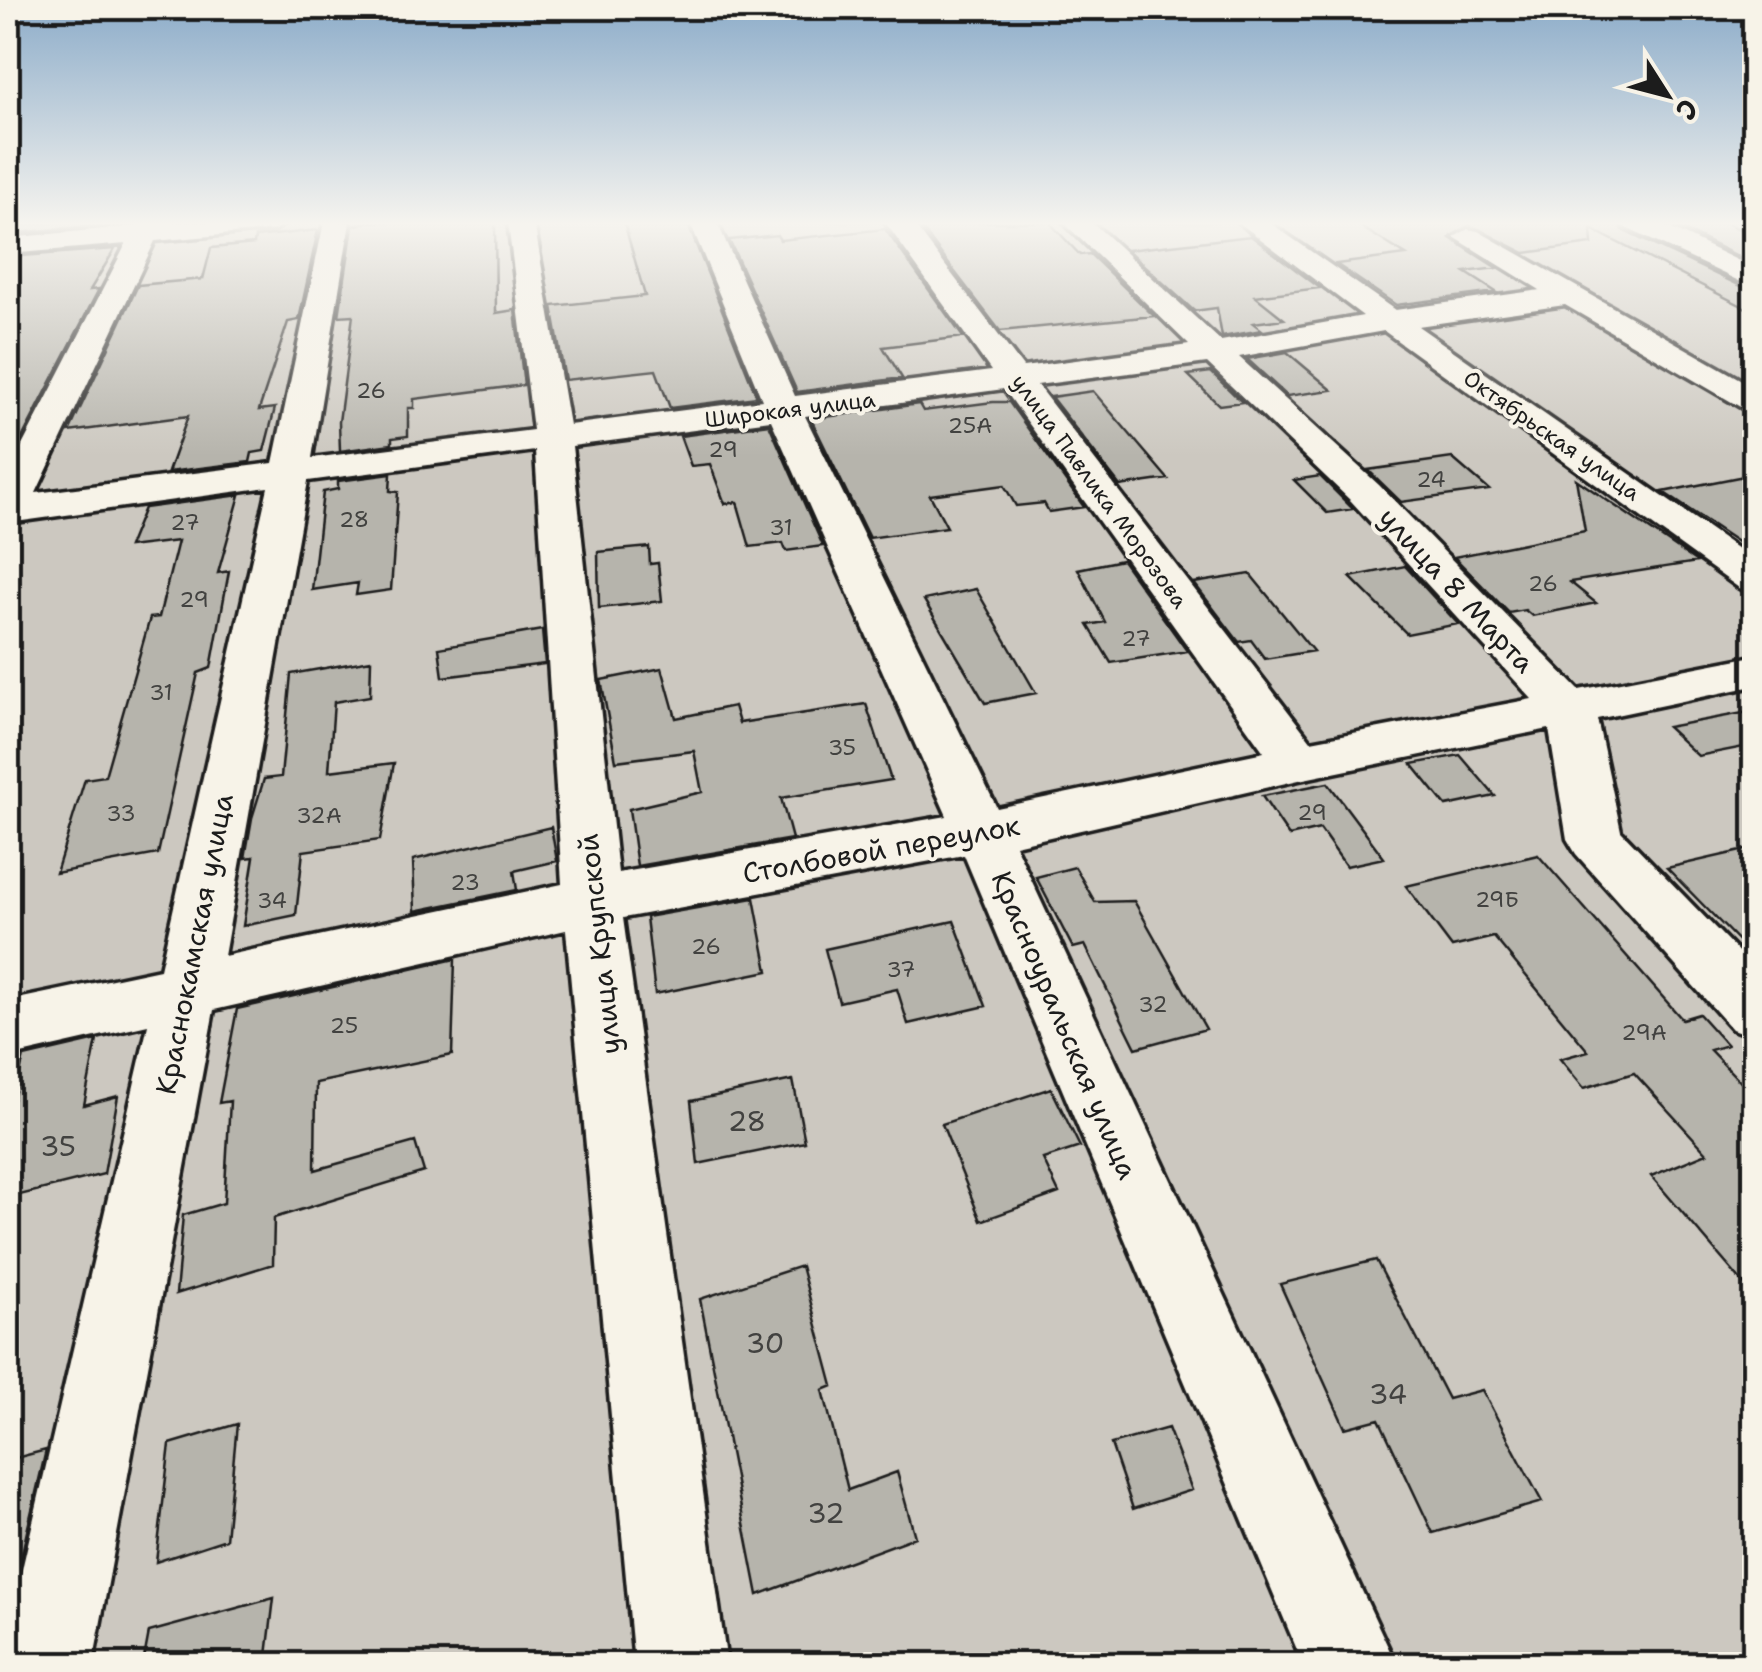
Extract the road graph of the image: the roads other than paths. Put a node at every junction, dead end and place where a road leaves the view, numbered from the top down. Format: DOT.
graph roads {
  1 [pos="112,300"];
  2 [pos="323,300"];
  3 [pos="533,300"];
  4 [pos="736,300"];
  5 [pos="958,300"];
  6 [pos="1158,300"];
  7 [pos="1362,300"];
  8 [pos="1535,300"];
  9 [pos="1580,300"];
  10 [pos="1391,320"];
  11 [pos="1213,352"];
  12 [pos="1017,378"];
  13 [pos="1754,401"];
  14 [pos="784,411"];
  15 [pos="553,439"];
  16 [pos="290,475"];
  17 [pos="8,510"];
  18 [pos="1754,579"];
  19 [pos="1754,671"];
  20 [pos="1570,710"];
  21 [pos="1299,762"];
  22 [pos="982,832"];
  23 [pos="592,901"];
  24 [pos="184,989"];
  25 [pos="1754,1010"];
  26 [pos="8,1029"];
  27 [pos="46,1664"];
  28 [pos="681,1664"];
  29 [pos="1350,1664"];
  1 -- 17 [label="street"];
  2 -- 16 [label="street, Краснокамская улица"];
  3 -- 15 [label="street, улица Крупской"];
  4 -- 14 [label="street, Красноуральская улица"];
  5 -- 12 [label="street, улица Павлика Морозова"];
  6 -- 11 [label="street, улица 8 Марта"];
  7 -- 10 [label="street, Октябрьская улица"];
  8 -- 10 [label="street, Широкая улица"];
  9 -- 13 [label="street"];
  10 -- 11 [label="street, Широкая улица"];
  10 -- 18 [label="street, Октябрьская улица"];
  11 -- 12 [label="street, Широкая улица"];
  11 -- 20 [label="street, улица 8 Марта"];
  12 -- 14 [label="street, Широкая улица"];
  12 -- 21 [label="street, улица Павлика Морозова"];
  14 -- 15 [label="street, Широкая улица"];
  14 -- 22 [label="street, Красноуральская улица"];
  15 -- 16 [label="street, Широкая улица"];
  15 -- 23 [label="street, улица Крупской"];
  16 -- 17 [label="street, Широкая улица"];
  16 -- 24 [label="street, Краснокамская улица"];
  19 -- 20 [label="street, Столбовой переулок"];
  20 -- 21 [label="street, Столбовой переулок"];
  20 -- 25 [label="street"];
  21 -- 22 [label="street, Столбовой переулок"];
  22 -- 23 [label="street, Столбовой переулок"];
  22 -- 29 [label="street, Красноуральская улица"];
  23 -- 24 [label="street, Столбовой переулок"];
  23 -- 28 [label="street, улица Крупской"];
  24 -- 26 [label="street, Столбовой переулок"];
  24 -- 27 [label="street, Краснокамская улица"];
}
